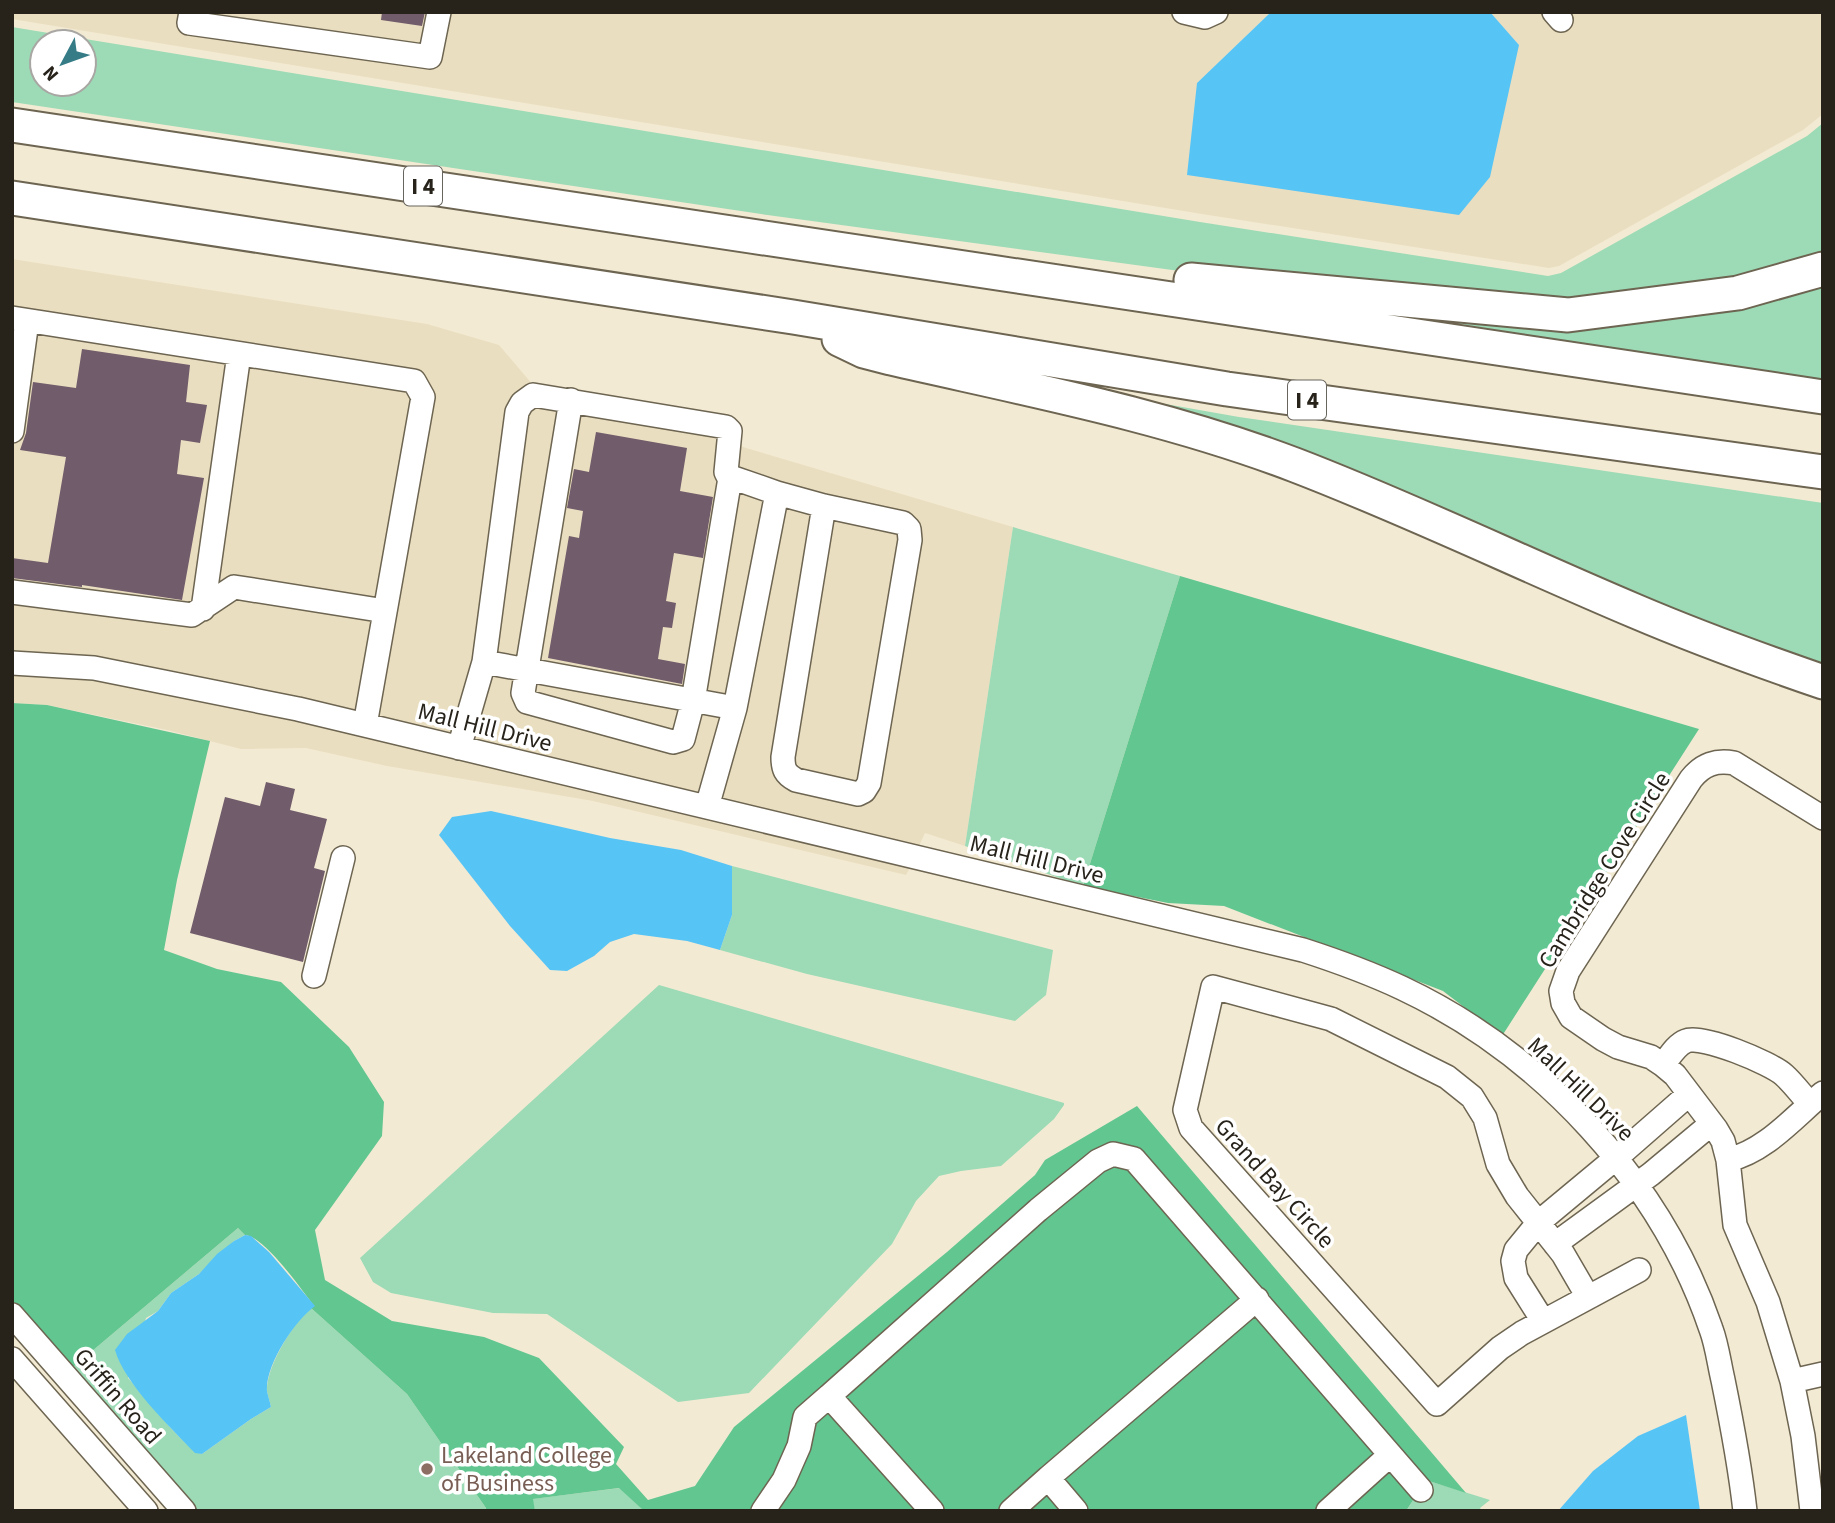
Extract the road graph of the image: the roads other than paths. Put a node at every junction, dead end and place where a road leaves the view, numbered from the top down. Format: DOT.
graph roads {
  1 [pos="191,12"];
  2 [pos="439,12"];
  3 [pos="1184,12"];
  4 [pos="1216,12"];
  5 [pos="12,125"];
  6 [pos="12,198"];
  7 [pos="833,247"];
  8 [pos="1823,269"];
  9 [pos="793,317"];
  10 [pos="20,319"];
  11 [pos="239,354"];
  12 [pos="1823,397"];
  13 [pos="571,400"];
  14 [pos="12,431"];
  15 [pos="1823,472"];
  16 [pos="730,478"];
  17 [pos="777,493"];
  18 [pos="824,506"];
  19 [pos="12,592"];
  20 [pos="203,609"];
  21 [pos="385,611"];
  22 [pos="484,662"];
  23 [pos="12,663"];
  24 [pos="528,670"];
  25 [pos="1823,682"];
  26 [pos="693,701"];
  27 [pos="735,708"];
  28 [pos="365,725"];
  29 [pos="459,748"];
  30 [pos="707,807"];
  31 [pos="1823,818"];
  32 [pos="343,858"];
  33 [pos="314,976"];
  34 [pos="1663,1065"];
  35 [pos="1688,1095"];
  36 [pos="1816,1098"];
  37 [pos="1711,1124"];
  38 [pos="1616,1158"];
  39 [pos="1728,1160"];
  40 [pos="1636,1186"];
  41 [pos="1565,1201"];
  42 [pos="1539,1222"];
  43 [pos="1584,1223"];
  44 [pos="1555,1244"];
  45 [pos="1639,1270"];
  46 [pos="1588,1297"];
  47 [pos="1256,1299"];
  48 [pos="12,1315"];
  49 [pos="1543,1321"];
  50 [pos="12,1359"];
  51 [pos="1823,1374"];
  52 [pos="1792,1381"];
  53 [pos="828,1396"];
  54 [pos="1390,1455"];
  55 [pos="1048,1478"];
  56 [pos="1421,1490"];
  57 [pos="146,1511"];
  58 [pos="184,1511"];
  59 [pos="763,1511"];
  60 [pos="932,1511"];
  61 [pos="1011,1511"];
  62 [pos="1076,1511"];
  63 [pos="1328,1511"];
  64 [pos="1745,1511"];
  65 [pos="1812,1511"];
  1 -- 2 [label="street"];
  3 -- 4 [label="street"];
  5 -- 7 [label="highway, I 4"];
  6 -- 9 [label="highway, I 4"];
  7 -- 8 [label="highway"];
  7 -- 12 [label="highway, I 4"];
  9 -- 15 [label="highway, I 4"];
  9 -- 25 [label="highway"];
  10 -- 11 [label="street"];
  10 -- 14 [label="street"];
  11 -- 20 [label="street"];
  11 -- 21 [label="street"];
  13 -- 16 [label="street"];
  13 -- 22 [label="street"];
  13 -- 24 [label="street"];
  16 -- 17 [label="street"];
  16 -- 26 [label="street"];
  17 -- 18 [label="street"];
  17 -- 27 [label="street"];
  18 -- 18 [label="street"];
  19 -- 20 [label="street"];
  20 -- 21 [label="street"];
  21 -- 28 [label="street"];
  22 -- 24 [label="street"];
  22 -- 29 [label="street"];
  23 -- 28 [label="street, Mall Hill Drive"];
  24 -- 26 [label="street"];
  24 -- 26 [label="street"];
  26 -- 27 [label="street"];
  27 -- 30 [label="street"];
  28 -- 29 [label="street, Mall Hill Drive"];
  29 -- 30 [label="street, Mall Hill Drive"];
  30 -- 38 [label="street, Mall Hill Drive"];
  31 -- 34 [label="street, Cambridge Cove Circle"];
  32 -- 33 [label="street"];
  34 -- 35 [label="street, Cambridge Cove Circle"];
  34 -- 36 [label="street"];
  35 -- 37 [label="street, Cambridge Cove Circle"];
  35 -- 38 [label="street"];
  36 -- 39 [label="street"];
  37 -- 39 [label="street, Cambridge Cove Circle"];
  37 -- 40 [label="street"];
  38 -- 40 [label="street, Mall Hill Drive"];
  38 -- 41 [label="street"];
  39 -- 52 [label="street, Cambridge Cove Circle"];
  40 -- 43 [label="street"];
  40 -- 64 [label="street, Mall Hill Drive"];
  41 -- 42 [label="street"];
  41 -- 43 [label="street"];
  42 -- 44 [label="street, Grand Bay Circle"];
  42 -- 49 [label="street"];
  42 -- 49 [label="street, Grand Bay Circle"];
  43 -- 44 [label="street"];
  44 -- 46 [label="street, Grand Bay Circle"];
  45 -- 46 [label="street, Grand Bay Circle"];
  46 -- 49 [label="street, Grand Bay Circle"];
  47 -- 53 [label="street"];
  47 -- 54 [label="street"];
  47 -- 55 [label="street"];
  48 -- 58 [label="street, Griffin Road"];
  50 -- 57 [label="street"];
  51 -- 52 [label="street"];
  52 -- 65 [label="street, Cambridge Cove Circle"];
  53 -- 59 [label="street"];
  53 -- 60 [label="street"];
  54 -- 56 [label="street"];
  54 -- 63 [label="street"];
  55 -- 61 [label="street"];
  55 -- 62 [label="street"];
}
